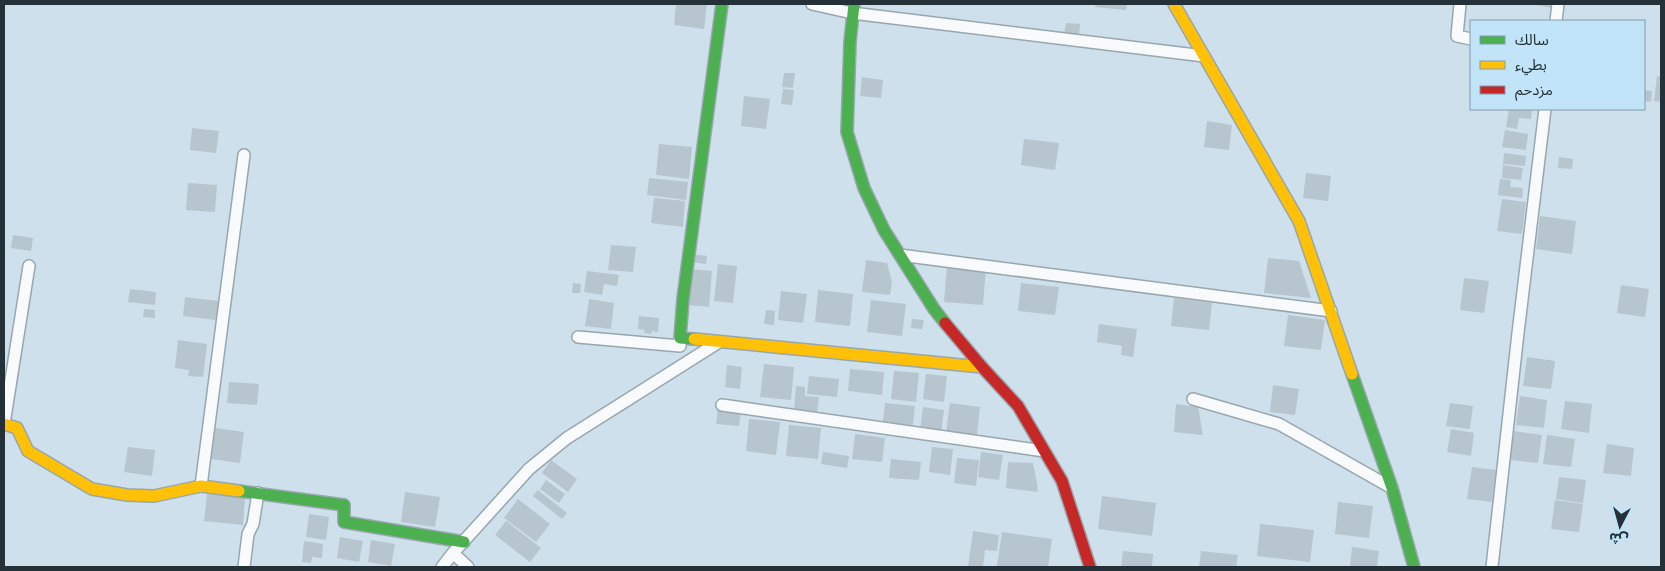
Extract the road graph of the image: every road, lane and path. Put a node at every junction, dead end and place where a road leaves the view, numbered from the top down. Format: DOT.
graph roads {
  1 [pos="722,4"];
  2 [pos="812,4"];
  3 [pos="1174,4"];
  4 [pos="1460,4"];
  5 [pos="1558,4"];
  6 [pos="853,8"];
  7 [pos="1556,20"];
  8 [pos="1470,39"];
  9 [pos="1204,56"];
  10 [pos="1545,110"];
  11 [pos="244,156"];
  12 [pos="900,255"];
  13 [pos="29,266"];
  14 [pos="1330,311"];
  15 [pos="578,337"];
  16 [pos="680,338"];
  17 [pos="719,342"];
  18 [pos="982,367"];
  19 [pos="1193,399"];
  20 [pos="722,405"];
  21 [pos="4,424"];
  22 [pos="1044,451"];
  23 [pos="201,486"];
  24 [pos="1392,488"];
  25 [pos="258,493"];
  26 [pos="464,542"];
  27 [pos="453,553"];
  28 [pos="244,567"];
  29 [pos="442,567"];
  30 [pos="468,567"];
  31 [pos="1090,567"];
  32 [pos="1414,567"];
  33 [pos="1492,567"];
  1 -- 16 [label="street"];
  2 -- 6 [label="street"];
  3 -- 9 [label="street"];
  4 -- 8 [label="street"];
  5 -- 7 [label="street"];
  6 -- 9 [label="street"];
  6 -- 12 [label="street"];
  9 -- 14 [label="street"];
  10 -- 33 [label="street"];
  11 -- 23 [label="street"];
  12 -- 14 [label="street"];
  12 -- 18 [label="street"];
  13 -- 21 [label="street"];
  14 -- 24 [label="street"];
  15 -- 16 [label="street"];
  16 -- 17 [label="street"];
  17 -- 18 [label="street"];
  17 -- 26 [label="street"];
  18 -- 22 [label="street"];
  19 -- 24 [label="street"];
  20 -- 22 [label="street"];
  21 -- 23 [label="street"];
  22 -- 31 [label="street"];
  23 -- 25 [label="street"];
  24 -- 32 [label="street"];
  25 -- 26 [label="street"];
  25 -- 28 [label="street"];
  26 -- 27 [label="street"];
  27 -- 29 [label="street"];
  27 -- 30 [label="street"];
}
